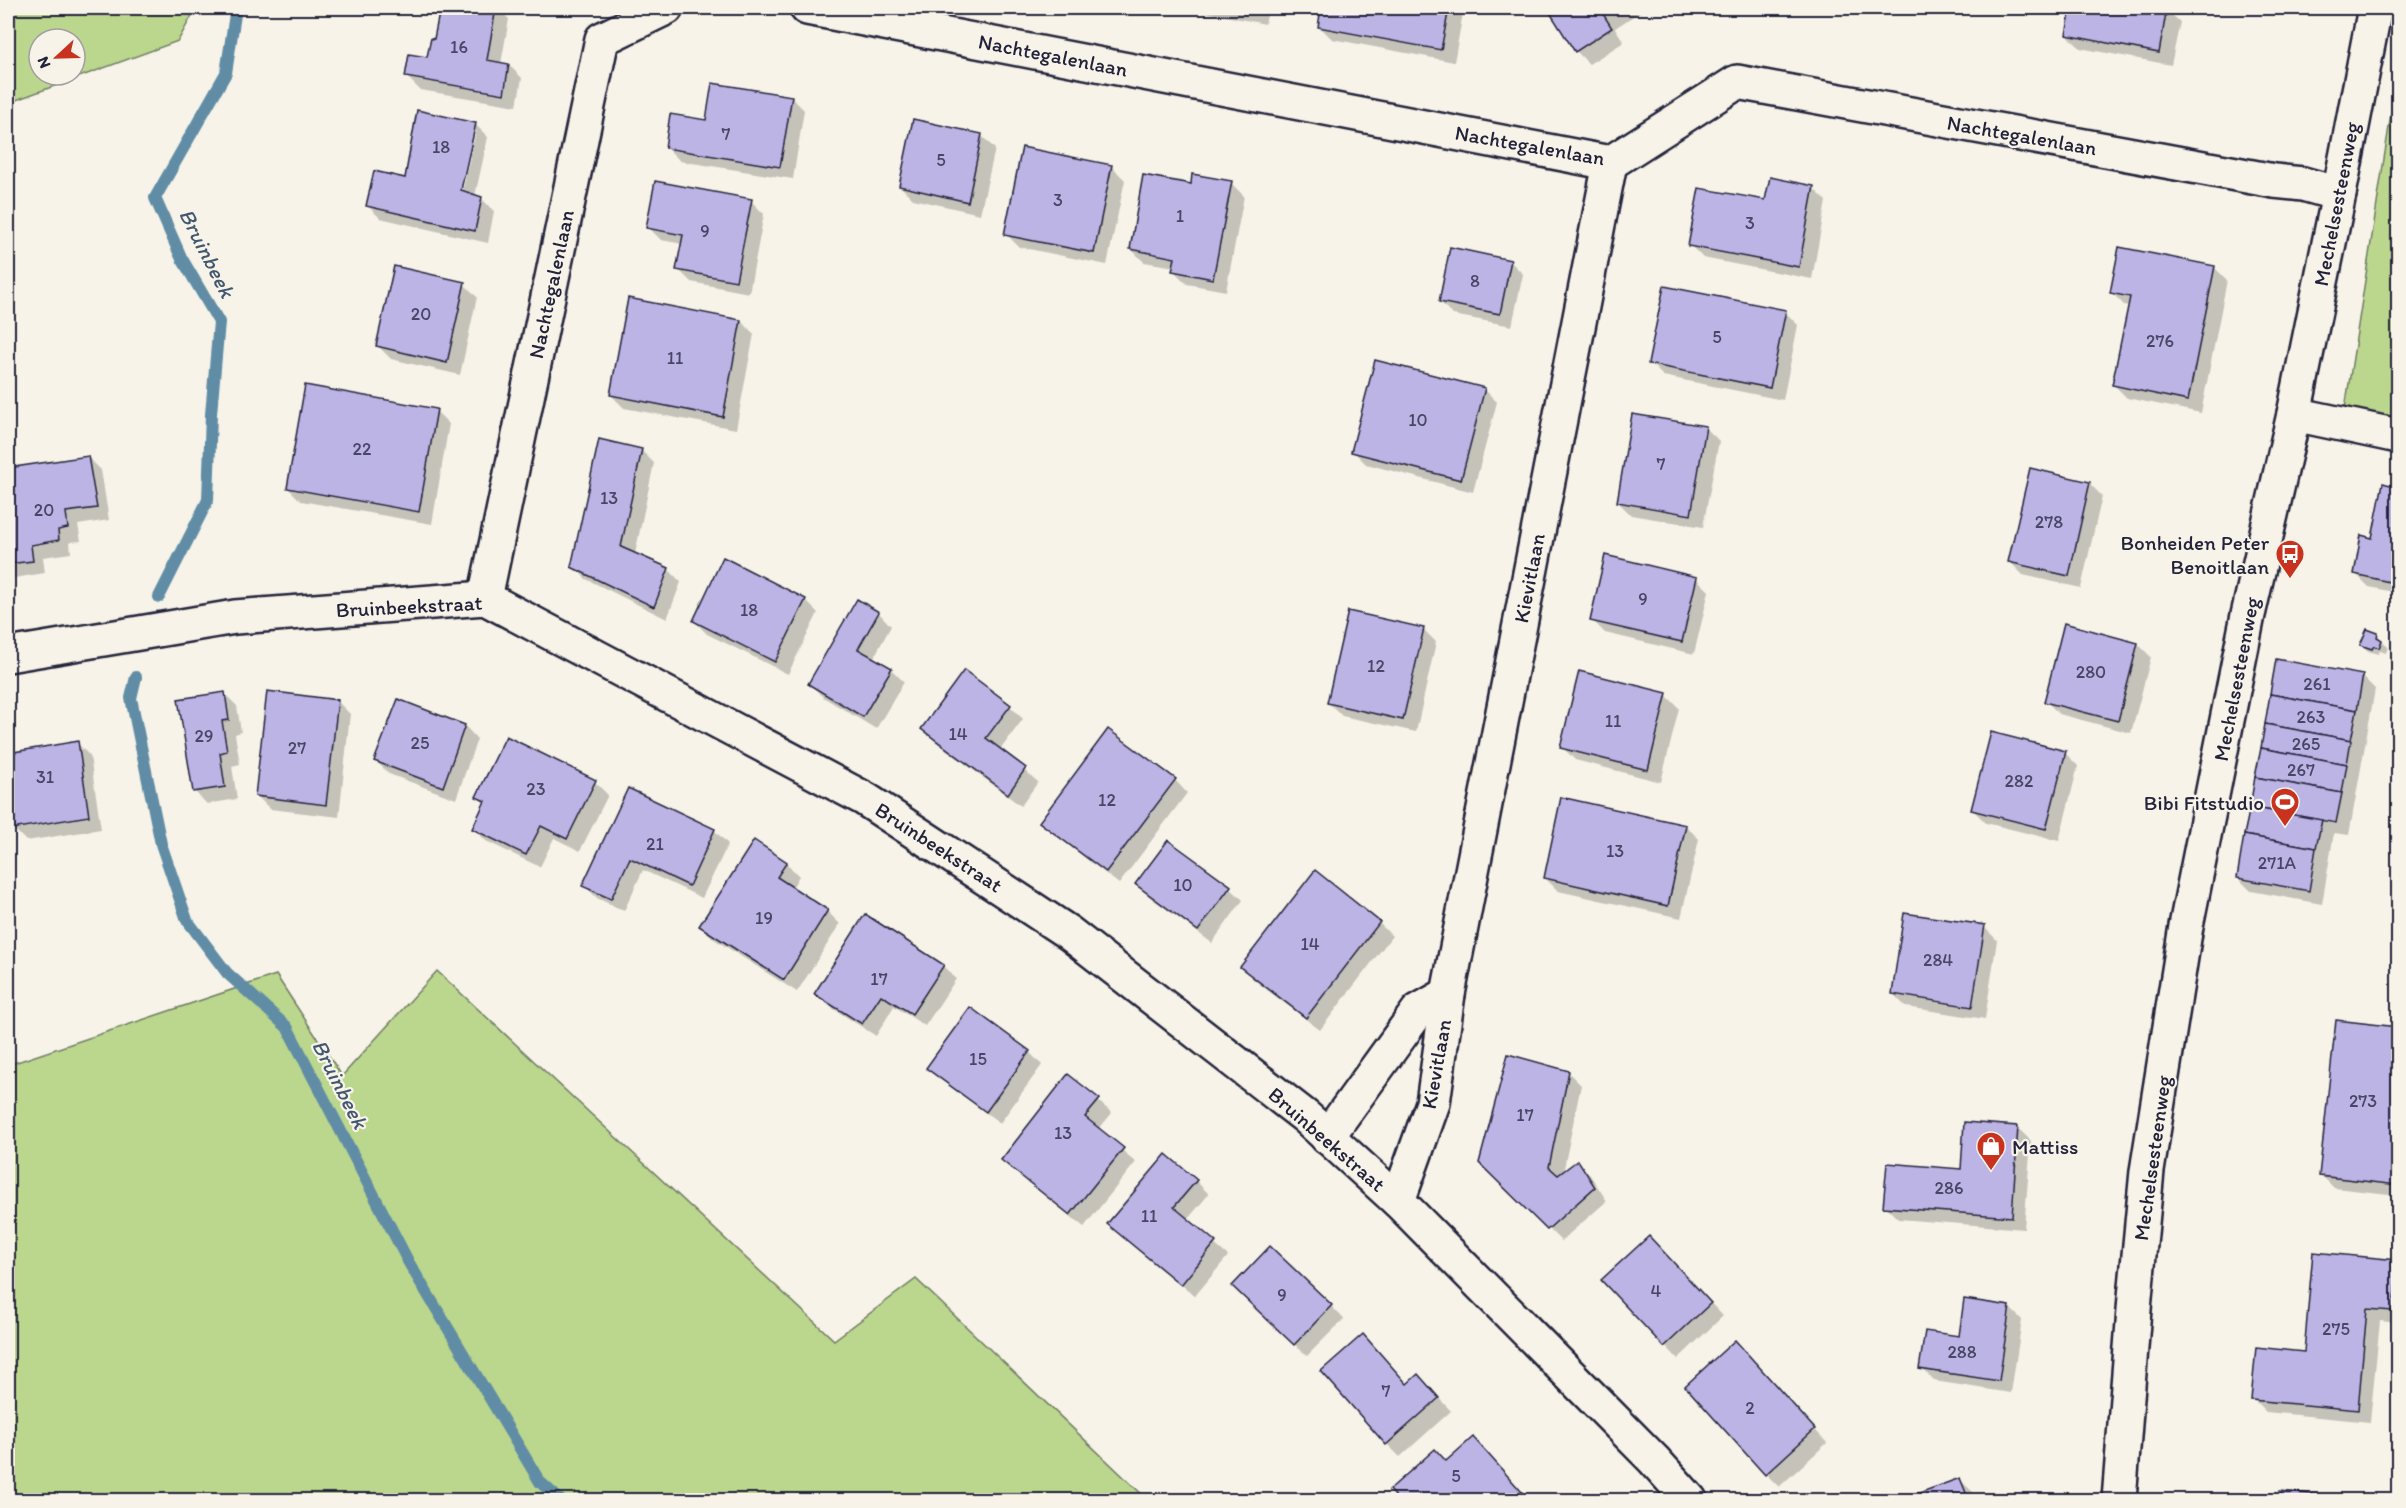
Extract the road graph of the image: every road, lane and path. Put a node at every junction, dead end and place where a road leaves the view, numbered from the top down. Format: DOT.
graph roads {
  1 [pos="666,8"];
  2 [pos="807,8"];
  3 [pos="2375,8"];
  4 [pos="1610,163"];
  5 [pos="2340,194"];
  6 [pos="2294,414"];
  7 [pos="2398,436"];
  8 [pos="485,598"];
  9 [pos="8,655"];
  10 [pos="1448,994"];
  11 [pos="1327,1137"];
  12 [pos="1398,1201"];
  13 [pos="1690,1500"];
  14 [pos="2119,1500"];
  1 -- 8 [label="street, Nachtegalenlaan"];
  2 -- 4 [label="street, Nachtegalenlaan"];
  3 -- 5 [label="street, Mechelsesteenweg"];
  4 -- 5 [label="street, Nachtegalenlaan"];
  4 -- 10 [label="street, Kievitlaan"];
  5 -- 6 [label="street, Mechelsesteenweg"];
  6 -- 7 [label="street"];
  6 -- 14 [label="street, Mechelsesteenweg"];
  8 -- 9 [label="street, Bruinbeekstraat"];
  8 -- 11 [label="street, Bruinbeekstraat"];
  10 -- 11 [label="street, Kievitlaan"];
  10 -- 12 [label="street, Kievitlaan"];
  11 -- 12 [label="street, Bruinbeekstraat"];
  12 -- 13 [label="street, Bruinbeekstraat"];
}
